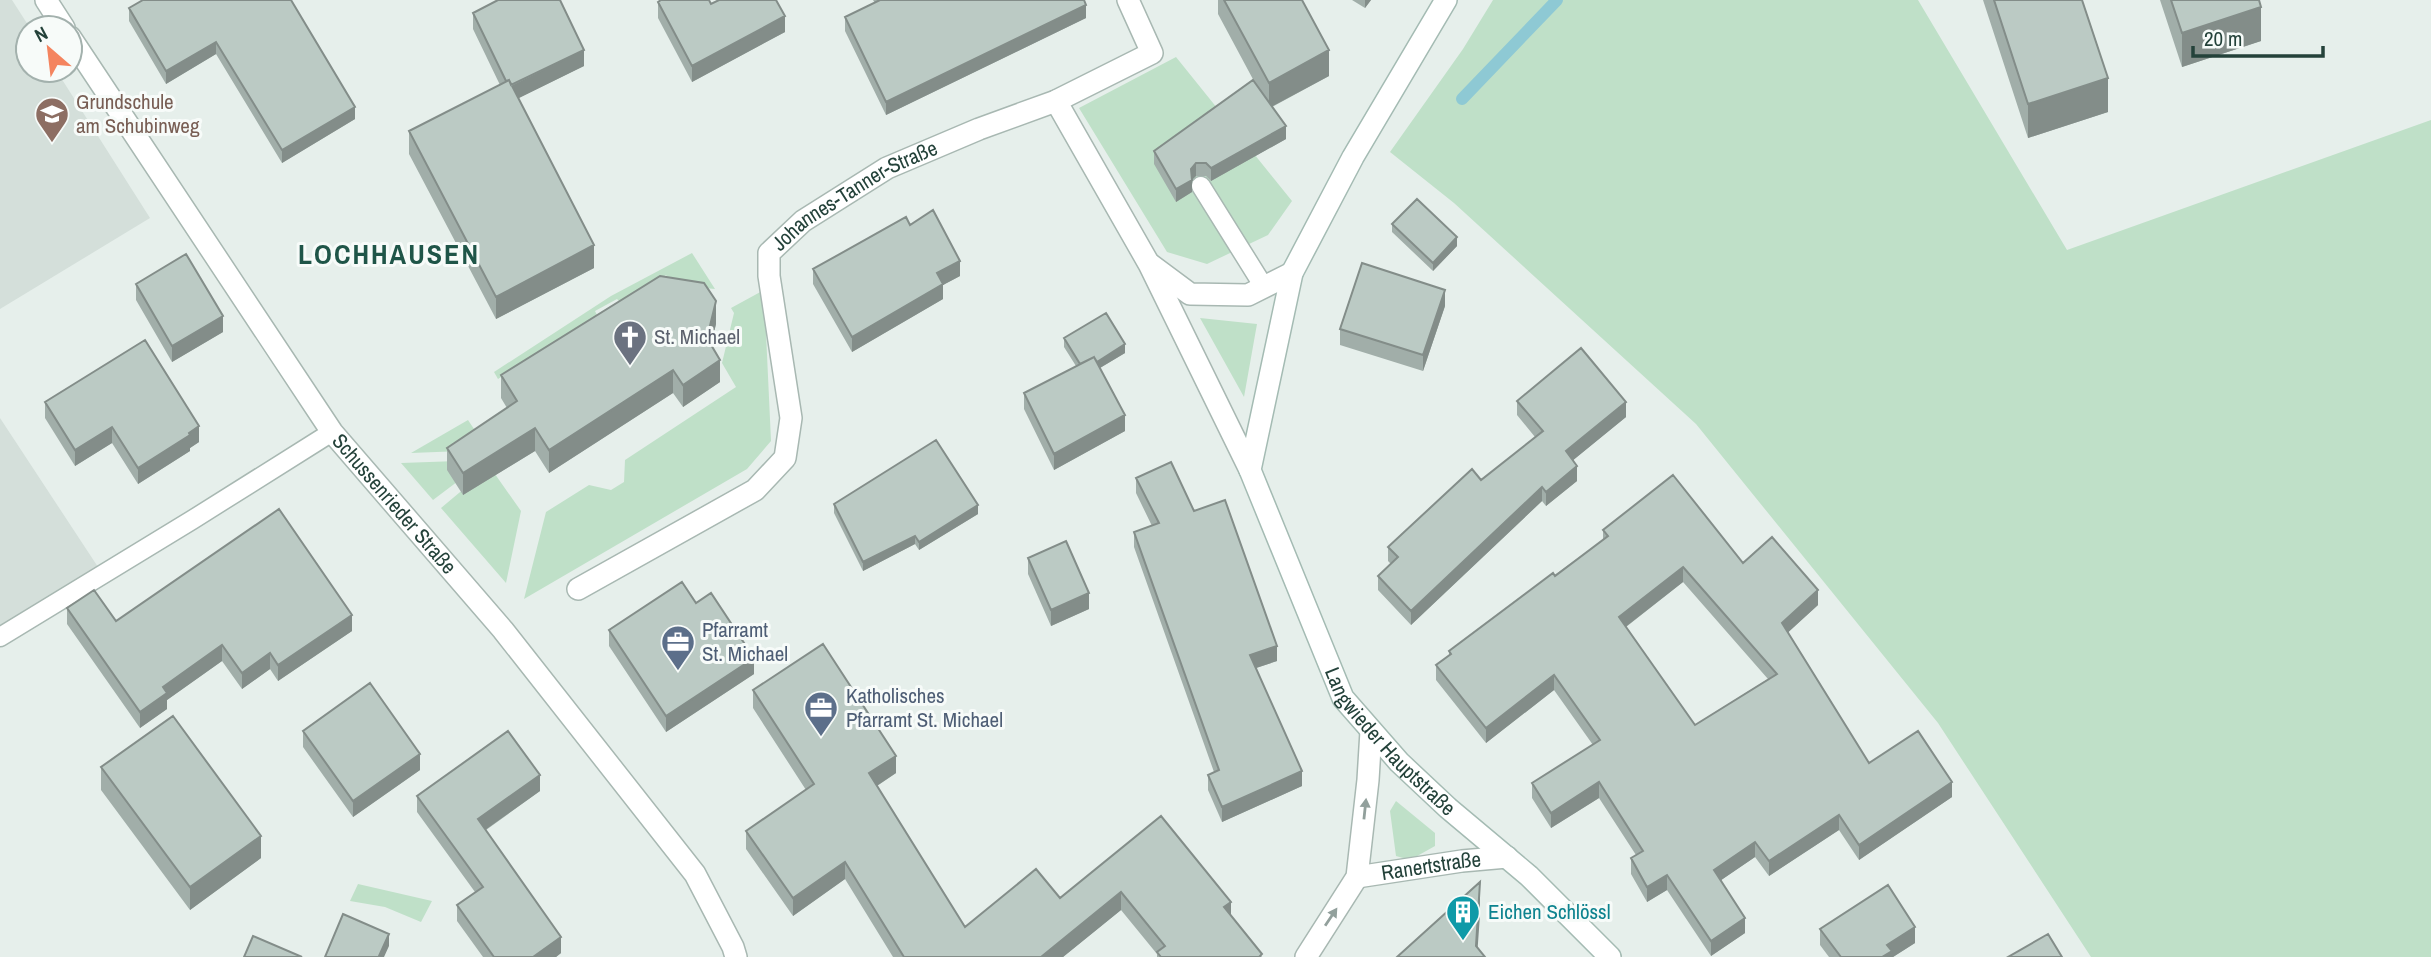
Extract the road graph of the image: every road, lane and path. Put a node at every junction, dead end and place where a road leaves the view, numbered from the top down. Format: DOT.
graph roads {
  1 [pos="1128,0"];
  2 [pos="1446,0"];
  3 [pos="84,58"];
  4 [pos="1056,101"];
  5 [pos="1201,186"];
  6 [pos="1149,264"];
  7 [pos="1292,273"];
  8 [pos="1264,287"];
  9 [pos="332,432"];
  10 [pos="1250,470"];
  11 [pos="578,589"];
  12 [pos="0,637"];
  13 [pos="1371,731"];
  14 [pos="1507,858"];
  15 [pos="1357,877"];
  16 [pos="736,957"];
  17 [pos="1306,957"];
  18 [pos="1610,957"];
  1 -- 4 [label="street, Johannes-Tanner-Straße"];
  2 -- 7 [label="street"];
  3 -- 9 [label="street, Schussenrieder Straße"];
  4 -- 6 [label="street, Langwieder Hauptstraße"];
  4 -- 11 [label="street, Johannes-Tanner-Straße"];
  5 -- 8 [label="lane"];
  6 -- 8 [label="street, Langwieder Hauptstraße"];
  6 -- 10 [label="street, Langwieder Hauptstraße"];
  7 -- 8 [label="street, Langwieder Hauptstraße"];
  7 -- 10 [label="street"];
  9 -- 12 [label="lane"];
  9 -- 16 [label="street, Schussenrieder Straße"];
  10 -- 13 [label="street, Langwieder Hauptstraße"];
  13 -- 14 [label="street, Langwieder Hauptstraße"];
  15 -- 13 [label="street, Ranertstraße, one-way"];
  14 -- 15 [label="street, Ranertstraße"];
  14 -- 18 [label="street, Langwieder Hauptstraße"];
  17 -- 15 [label="street, Ranertstraße, one-way"];
}
